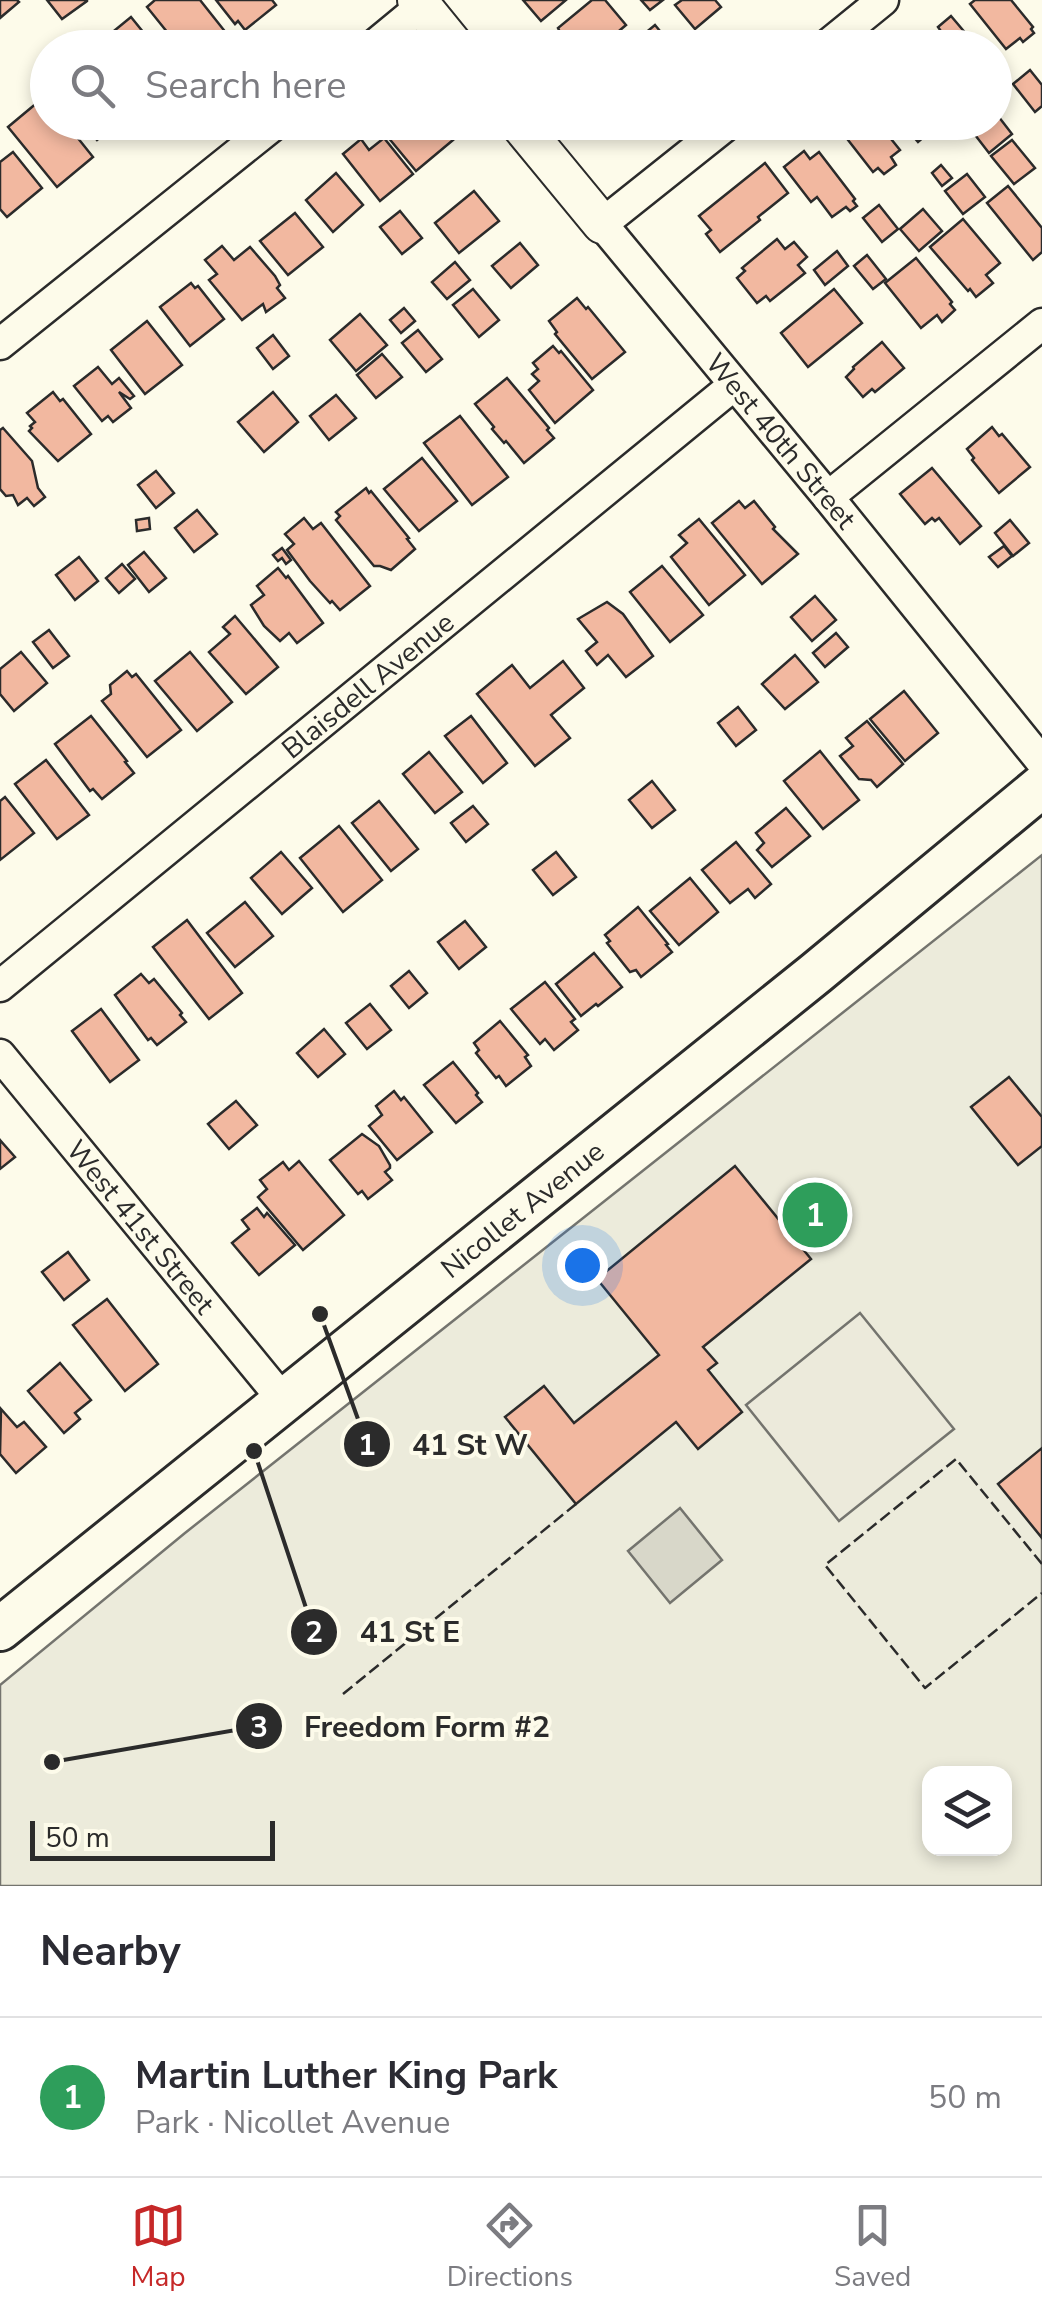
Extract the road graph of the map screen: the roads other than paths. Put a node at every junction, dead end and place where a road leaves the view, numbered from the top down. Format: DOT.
graph roads {
  1 [pos="883,0"];
  2 [pos="419,3"];
  3 [pos="390,30"];
  4 [pos="441,30"];
  5 [pos="846,30"];
  6 [pos="255,140"];
  7 [pos="533,140"];
  8 [pos="707,140"];
  9 [pos="602,224"];
  10 [pos="1042,324"];
  11 [pos="0,344"];
  12 [pos="734,385"];
  13 [pos="828,497"];
  14 [pos="1042,762"];
  15 [pos="1042,786"];
  16 [pos="0,986"];
  17 [pos="0,1055"];
  18 [pos="284,1401"];
  19 [pos="0,1629"];
  1 -- 5 [label="street"];
  2 -- 3 [label="street"];
  2 -- 4 [label="street"];
  6 -- 11 [label="street"];
  7 -- 9 [label="street, West 40th Street"];
  8 -- 9 [label="street"];
  9 -- 12 [label="street, West 40th Street"];
  10 -- 13 [label="street"];
  12 -- 13 [label="street, West 40th Street"];
  12 -- 16 [label="street, Blaisdell Avenue"];
  13 -- 14 [label="street, West 40th Street"];
  15 -- 18 [label="main road, Nicollet Avenue"];
  17 -- 18 [label="street, West 41st Street"];
  18 -- 19 [label="main road, Nicollet Avenue"];
}
